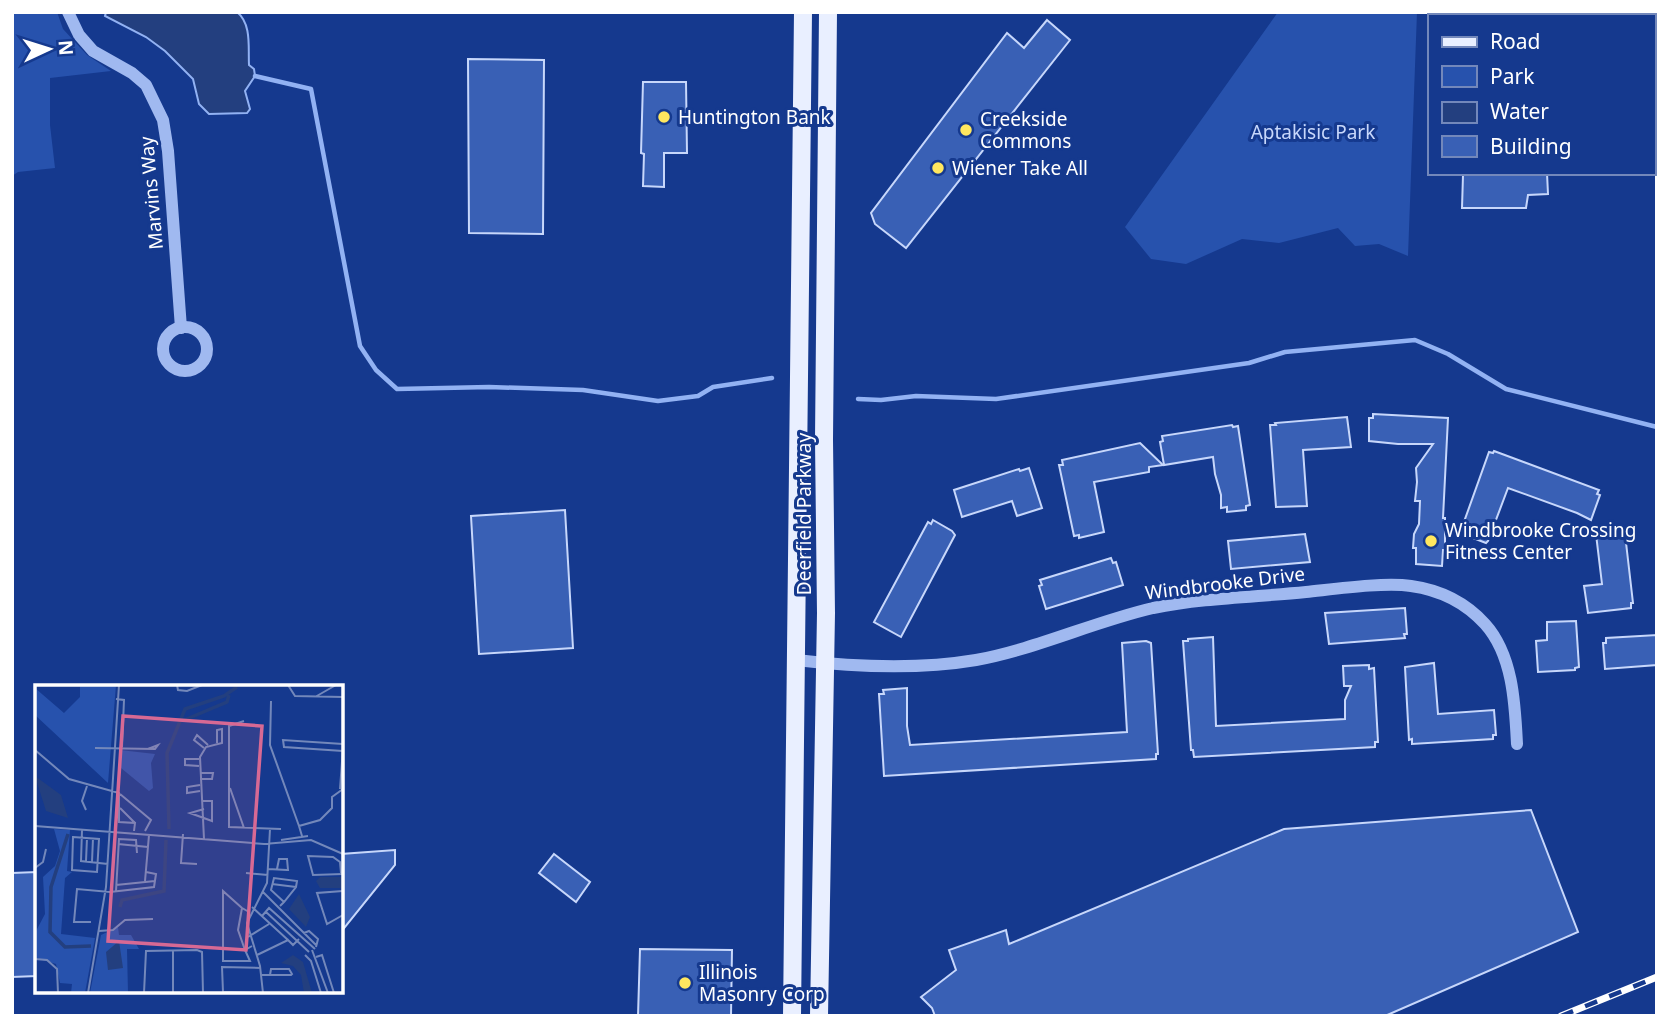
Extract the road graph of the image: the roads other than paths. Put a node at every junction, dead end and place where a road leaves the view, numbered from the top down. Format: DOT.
graph roads {
  1 [pos="68,12"];
  2 [pos="795,12"];
  3 [pos="803,12"];
  4 [pos="828,12"];
  5 [pos="803,37"];
  6 [pos="181,328"];
  7 [pos="796,660"];
  8 [pos="825,663"];
  9 [pos="1517,744"];
  10 [pos="792,1016"];
  11 [pos="820,1016"];
  1 -- 6 [label="street, Marvins Way"];
  2 -- 5 [label="main road"];
  3 -- 5 [label="main road, Deerfield Parkway"];
  4 -- 8 [label="main road, Deerfield Parkway"];
  5 -- 7 [label="main road, Deerfield Parkway"];
  7 -- 8 [label="street, Windbrooke Drive"];
  7 -- 10 [label="main road, Deerfield Parkway"];
  8 -- 9 [label="street, Windbrooke Drive"];
  8 -- 11 [label="main road, Deerfield Parkway"];
}
